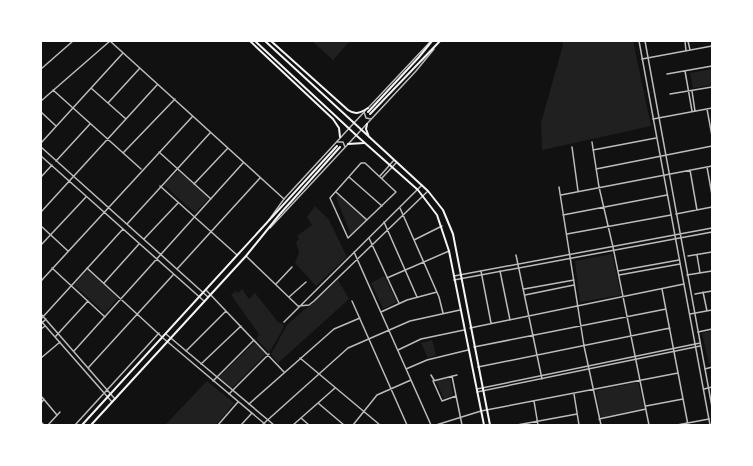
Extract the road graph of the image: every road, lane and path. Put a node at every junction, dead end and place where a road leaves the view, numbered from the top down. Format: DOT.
graph roads {
  1 [pos="73,41"];
  2 [pos="110,41"];
  3 [pos="250,41"];
  4 [pos="255,41"];
  5 [pos="265,41"];
  6 [pos="271,41"];
  7 [pos="432,41"];
  8 [pos="440,41"];
  9 [pos="639,41"];
  10 [pos="645,41"];
  11 [pos="685,41"];
  12 [pos="688,41"];
  13 [pos="437,44"];
  14 [pos="712,46"];
  15 [pos="690,50"];
  16 [pos="686,51"];
  17 [pos="123,53"];
  18 [pos="648,58"];
  19 [pos="642,59"];
  20 [pos="712,66"];
  21 [pos="140,68"];
  22 [pos="41,69"];
  23 [pos="685,71"];
  24 [pos="667,74"];
  25 [pos="157,85"];
  26 [pos="712,87"];
  27 [pos="91,88"];
  28 [pos="54,90"];
  29 [pos="688,91"];
  30 [pos="692,91"];
  31 [pos="670,94"];
  32 [pos="174,99"];
  33 [pos="41,101"];
  34 [pos="108,103"];
  35 [pos="73,108"];
  36 [pos="368,108"];
  37 [pos="712,108"];
  38 [pos="707,109"];
  39 [pos="695,111"];
  40 [pos="41,112"];
  41 [pos="364,112"];
  42 [pos="692,112"];
  43 [pos="192,117"];
  44 [pos="372,118"];
  45 [pos="658,118"];
  46 [pos="126,119"];
  47 [pos="653,119"];
  48 [pos="90,124"];
  49 [pos="353,124"];
  50 [pos="366,124"];
  51 [pos="56,126"];
  52 [pos="350,128"];
  53 [pos="361,131"];
  54 [pos="210,133"];
  55 [pos="356,135"];
  56 [pos="712,136"];
  57 [pos="340,137"];
  58 [pos="656,138"];
  59 [pos="108,139"];
  60 [pos="370,139"];
  61 [pos="336,142"];
  62 [pos="592,142"];
  63 [pos="41,143"];
  64 [pos="365,143"];
  65 [pos="348,144"];
  66 [pos="337,146"];
  67 [pos="712,146"];
  68 [pos="41,147"];
  69 [pos="340,147"];
  70 [pos="345,147"];
  71 [pos="572,147"];
  72 [pos="228,149"];
  73 [pos="593,151"];
  74 [pos="159,152"];
  75 [pos="124,153"];
  76 [pos="41,156"];
  77 [pos="665,156"];
  78 [pos="660,157"];
  79 [pos="56,160"];
  80 [pos="394,160"];
  81 [pos="243,163"];
  82 [pos="396,163"];
  83 [pos="52,165"];
  84 [pos="391,166"];
  85 [pos="712,166"];
  86 [pos="707,167"];
  87 [pos="176,168"];
  88 [pos="596,169"];
  89 [pos="142,170"];
  90 [pos="690,170"];
  91 [pos="669,174"];
  92 [pos="664,175"];
  93 [pos="74,176"];
  94 [pos="380,176"];
  95 [pos="41,177"];
  96 [pos="349,177"];
  97 [pos="260,178"];
  98 [pos="382,178"];
  99 [pos="69,181"];
  100 [pos="194,184"];
  101 [pos="422,185"];
  102 [pos="160,186"];
  103 [pos="559,187"];
  104 [pos="599,188"];
  105 [pos="711,188"];
  106 [pos="418,190"];
  107 [pos="428,191"];
  108 [pos="578,191"];
  109 [pos="336,192"];
  110 [pos="423,195"];
  111 [pos="560,195"];
  112 [pos="667,195"];
  113 [pos="712,195"];
  114 [pos="86,196"];
  115 [pos="210,199"];
  116 [pos="284,200"];
  117 [pos="178,203"];
  118 [pos="382,206"];
  119 [pos="712,207"];
  120 [pos="109,208"];
  121 [pos="400,208"];
  122 [pos="603,208"];
  123 [pos="697,210"];
  124 [pos="41,212"];
  125 [pos="104,213"];
  126 [pos="564,214"];
  127 [pos="676,214"];
  128 [pos="403,215"];
  129 [pos="671,215"];
  130 [pos="194,217"];
  131 [pos="367,220"];
  132 [pos="384,222"];
  133 [pos="127,224"];
  134 [pos="264,225"];
  135 [pos="41,226"];
  136 [pos="442,226"];
  137 [pos="608,227"];
  138 [pos="712,228"];
  139 [pos="123,229"];
  140 [pos="269,229"];
  141 [pos="388,230"];
  142 [pos="211,232"];
  143 [pos="712,232"];
  144 [pos="567,234"];
  145 [pos="50,235"];
  146 [pos="680,235"];
  147 [pos="675,236"];
  148 [pos="368,238"];
  149 [pos="680,238"];
  150 [pos="144,239"];
  151 [pos="676,239"];
  152 [pos="414,240"];
  153 [pos="644,241"];
  154 [pos="139,244"];
  155 [pos="373,244"];
  156 [pos="41,245"];
  157 [pos="645,245"];
  158 [pos="613,247"];
  159 [pos="68,251"];
  160 [pos="449,251"];
  161 [pos="614,251"];
  162 [pos="354,252"];
  163 [pos="712,252"];
  164 [pos="160,254"];
  165 [pos="237,255"];
  166 [pos="516,255"];
  167 [pos="570,255"];
  168 [pos="697,255"];
  169 [pos="246,256"];
  170 [pos="688,256"];
  171 [pos="571,258"];
  172 [pos="156,259"];
  173 [pos="358,259"];
  174 [pos="679,260"];
  175 [pos="424,262"];
  176 [pos="518,264"];
  177 [pos="657,264"];
  178 [pos="680,264"];
  179 [pos="292,267"];
  180 [pos="52,268"];
  181 [pos="87,268"];
  182 [pos="519,268"];
  183 [pos="658,268"];
  184 [pos="177,269"];
  185 [pos="405,270"];
  186 [pos="481,271"];
  187 [pos="500,271"];
  188 [pos="618,271"];
  189 [pos="712,271"];
  190 [pos="700,273"];
  191 [pos="174,274"];
  192 [pos="459,275"];
  193 [pos="482,275"];
  194 [pos="619,275"];
  195 [pos="687,275"];
  196 [pos="454,276"];
  197 [pos="387,278"];
  198 [pos="188,279"];
  199 [pos="460,279"];
  200 [pos="454,280"];
  201 [pos="574,280"];
  202 [pos="41,281"];
  203 [pos="306,282"];
  204 [pos="104,283"];
  205 [pos="184,284"];
  206 [pos="276,284"];
  207 [pos="684,284"];
  208 [pos="574,285"];
  209 [pos="71,286"];
  210 [pos="662,288"];
  211 [pos="524,289"];
  212 [pos="206,290"];
  213 [pos="712,291"];
  214 [pos="437,292"];
  215 [pos="703,292"];
  216 [pos="204,293"];
  217 [pos="211,294"];
  218 [pos="695,294"];
  219 [pos="525,295"];
  220 [pos="208,297"];
  221 [pos="289,297"];
  222 [pos="417,297"];
  223 [pos="623,297"];
  224 [pos="121,298"];
  225 [pos="200,298"];
  226 [pos="88,301"];
  227 [pos="352,301"];
  228 [pos="204,302"];
  229 [pos="399,303"];
  230 [pos="298,306"];
  231 [pos="578,306"];
  232 [pos="666,309"];
  233 [pos="460,310"];
  234 [pos="712,310"];
  235 [pos="226,311"];
  236 [pos="707,311"];
  237 [pos="381,312"];
  238 [pos="41,314"];
  239 [pos="138,314"];
  240 [pos="443,314"];
  241 [pos="690,314"];
  242 [pos="694,314"];
  243 [pos="43,316"];
  244 [pos="529,316"];
  245 [pos="105,317"];
  246 [pos="627,317"];
  247 [pos="360,318"];
  248 [pos="46,319"];
  249 [pos="510,320"];
  250 [pos="41,321"];
  251 [pos="284,322"];
  252 [pos="492,323"];
  253 [pos="45,326"];
  254 [pos="241,326"];
  255 [pos="581,326"];
  256 [pos="470,328"];
  257 [pos="670,328"];
  258 [pos="41,329"];
  259 [pos="712,329"];
  260 [pos="389,330"];
  261 [pos="464,330"];
  262 [pos="698,332"];
  263 [pos="58,333"];
  264 [pos="159,333"];
  265 [pos="166,334"];
  266 [pos="161,335"];
  267 [pos="533,336"];
  268 [pos="631,336"];
  269 [pos="55,337"];
  270 [pos="163,338"];
  271 [pos="171,338"];
  272 [pos="369,338"];
  273 [pos="254,340"];
  274 [pos="60,342"];
  275 [pos="168,342"];
  276 [pos="700,343"];
  277 [pos="695,344"];
  278 [pos="584,346"];
  279 [pos="701,346"];
  280 [pos="696,347"];
  281 [pos="474,348"];
  282 [pos="674,349"];
  283 [pos="398,350"];
  284 [pos="468,350"];
  285 [pos="74,351"];
  286 [pos="186,351"];
  287 [pos="674,352"];
  288 [pos="268,354"];
  289 [pos="537,356"];
  290 [pos="635,357"];
  291 [pos="41,358"];
  292 [pos="300,358"];
  293 [pos="636,360"];
  294 [pos="201,364"];
  295 [pos="588,366"];
  296 [pos="478,367"];
  297 [pos="712,367"];
  298 [pos="88,368"];
  299 [pos="406,368"];
  300 [pos="589,369"];
  301 [pos="705,369"];
  302 [pos="284,372"];
  303 [pos="678,373"];
  304 [pos="318,374"];
  305 [pos="431,375"];
  306 [pos="457,375"];
  307 [pos="452,376"];
  308 [pos="542,376"];
  309 [pos="217,377"];
  310 [pos="542,379"];
  311 [pos="411,380"];
  312 [pos="434,380"];
  313 [pos="640,380"];
  314 [pos="214,381"];
  315 [pos="712,387"];
  316 [pos="335,388"];
  317 [pos="708,388"];
  318 [pos="391,389"];
  319 [pos="476,389"];
  320 [pos="482,389"];
  321 [pos="704,389"];
  322 [pos="107,390"];
  323 [pos="233,390"];
  324 [pos="593,390"];
  325 [pos="477,392"];
  326 [pos="104,393"];
  327 [pos="111,394"];
  328 [pos="229,394"];
  329 [pos="574,394"];
  330 [pos="41,396"];
  331 [pos="456,396"];
  332 [pos="108,397"];
  333 [pos="44,399"];
  334 [pos="115,399"];
  335 [pos="683,399"];
  336 [pos="442,401"];
  337 [pos="534,401"];
  338 [pos="112,402"];
  339 [pos="238,402"];
  340 [pos="41,403"];
  341 [pos="318,403"];
  342 [pos="438,403"];
  343 [pos="249,404"];
  344 [pos="645,406"];
  345 [pos="712,407"];
  346 [pos="486,410"];
  347 [pos="646,410"];
  348 [pos="481,411"];
  349 [pos="60,412"];
  350 [pos="364,412"];
  351 [pos="252,413"];
  352 [pos="577,414"];
  353 [pos="57,415"];
  354 [pos="460,416"];
  355 [pos="301,418"];
  356 [pos="267,419"];
  357 [pos="599,419"];
  358 [pos="709,419"];
  359 [pos="538,421"];
  360 [pos="41,422"];
  361 [pos="263,424"];
  362 [pos="688,424"];
  363 [pos="44,425"];
  364 [pos="49,425"];
  365 [pos="75,425"];
  366 [pos="82,425"];
  367 [pos="91,425"];
  368 [pos="218,425"];
  369 [pos="241,425"];
  370 [pos="266,425"];
  371 [pos="274,425"];
  372 [pos="293,425"];
  373 [pos="309,425"];
  374 [pos="344,425"];
  375 [pos="352,425"];
  376 [pos="380,425"];
  377 [pos="407,425"];
  378 [pos="431,425"];
  379 [pos="436,425"];
  380 [pos="462,425"];
  381 [pos="484,425"];
  382 [pos="490,425"];
  383 [pos="517,425"];
  384 [pos="538,425"];
  385 [pos="579,425"];
  386 [pos="600,425"];
  387 [pos="649,425"];
  388 [pos="677,425"];
  389 [pos="710,425"];
  1 -- 22 [label="street"];
  2 -- 17 [label="street"];
  2 -- 28 [label="street"];
  3 -- 57 [label="main road"];
  4 -- 52 [label="main road"];
  5 -- 49 [label="main road"];
  6 -- 36 [label="main road"];
  7 -- 13 [label="main road"];
  7 -- 36 [label="street"];
  8 -- 13 [label="main road"];
  9 -- 19 [label="street"];
  10 -- 18 [label="street"];
  11 -- 16 [label="street"];
  12 -- 15 [label="street"];
  13 -- 44 [label="street"];
  14 -- 15 [label="street"];
  15 -- 16 [label="street"];
  16 -- 18 [label="street"];
  17 -- 21 [label="street"];
  17 -- 27 [label="street"];
  18 -- 19 [label="street"];
  18 -- 45 [label="street"];
  19 -- 47 [label="street"];
  20 -- 23 [label="street"];
  21 -- 25 [label="street"];
  21 -- 34 [label="street"];
  23 -- 24 [label="street"];
  23 -- 29 [label="street"];
  25 -- 32 [label="street"];
  25 -- 46 [label="street"];
  26 -- 30 [label="street"];
  27 -- 34 [label="street"];
  27 -- 35 [label="street"];
  28 -- 33 [label="street"];
  28 -- 35 [label="street"];
  29 -- 30 [label="street"];
  29 -- 31 [label="street"];
  29 -- 42 [label="street"];
  30 -- 39 [label="street"];
  32 -- 43 [label="street"];
  32 -- 75 [label="street"];
  34 -- 46 [label="street"];
  35 -- 48 [label="street"];
  35 -- 51 [label="street"];
  36 -- 41 [label="street"];
  37 -- 38 [label="street"];
  38 -- 39 [label="street"];
  38 -- 56 [label="street"];
  39 -- 42 [label="street"];
  40 -- 51 [label="street"];
  41 -- 44 [label="street"];
  41 -- 49 [label="street"];
  42 -- 45 [label="street"];
  43 -- 54 [label="street"];
  43 -- 74 [label="street"];
  44 -- 50 [label="street"];
  45 -- 47 [label="street"];
  45 -- 77 [label="street"];
  46 -- 59 [label="street"];
  47 -- 58 [label="street"];
  48 -- 59 [label="street"];
  48 -- 79 [label="street"];
  49 -- 52 [label="street"];
  49 -- 53 [label="main road"];
  50 -- 53 [label="street"];
  50 -- 60 [label="main road"];
  51 -- 63 [label="street"];
  52 -- 55 [label="main road"];
  52 -- 57 [label="street"];
  53 -- 55 [label="street"];
  53 -- 60 [label="main road"];
  54 -- 72 [label="street"];
  54 -- 87 [label="street"];
  55 -- 64 [label="main road"];
  55 -- 65 [label="street"];
  57 -- 61 [label="street"];
  58 -- 73 [label="street"];
  58 -- 78 [label="street"];
  59 -- 75 [label="street"];
  59 -- 93 [label="street"];
  60 -- 80 [label="main road"];
  61 -- 70 [label="street"];
  61 -- 116 [label="street"];
  62 -- 73 [label="street"];
  64 -- 65 [label="main road"];
  64 -- 84 [label="main road"];
  65 -- 70 [label="street"];
  66 -- 134 [label="main road"];
  67 -- 77 [label="street"];
  68 -- 79 [label="street"];
  69 -- 140 [label="main road"];
  70 -- 140 [label="street"];
  71 -- 108 [label="street"];
  72 -- 81 [label="street"];
  72 -- 100 [label="street"];
  73 -- 88 [label="street"];
  74 -- 87 [label="street"];
  74 -- 89 [label="street"];
  75 -- 89 [label="street"];
  76 -- 83 [label="street"];
  77 -- 78 [label="street"];
  77 -- 91 [label="street"];
  78 -- 88 [label="street"];
  78 -- 92 [label="street"];
  79 -- 93 [label="street"];
  80 -- 82 [label="main road"];
  80 -- 84 [label="street"];
  81 -- 97 [label="street"];
  81 -- 115 [label="street"];
  82 -- 84 [label="street"];
  82 -- 101 [label="main road"];
  83 -- 95 [label="street"];
  83 -- 99 [label="street"];
  84 -- 94 [label="street"];
  84 -- 98 [label="street"];
  84 -- 106 [label="main road"];
  85 -- 86 [label="street"];
  86 -- 90 [label="street"];
  86 -- 105 [label="street"];
  87 -- 100 [label="street"];
  87 -- 102 [label="street"];
  88 -- 104 [label="street"];
  89 -- 120 [label="street"];
  90 -- 91 [label="street"];
  90 -- 123 [label="street"];
  91 -- 92 [label="street"];
  91 -- 127 [label="street"];
  92 -- 104 [label="street"];
  92 -- 112 [label="street"];
  93 -- 99 [label="street"];
  93 -- 120 [label="street"];
  94 -- 96 [label="street"];
  94 -- 98 [label="street"];
  96 -- 109 [label="street"];
  96 -- 118 [label="street"];
  97 -- 116 [label="street"];
  97 -- 142 [label="street"];
  98 -- 118 [label="street"];
  99 -- 114 [label="street"];
  99 -- 124 [label="street"];
  100 -- 115 [label="street"];
  101 -- 106 [label="street"];
  101 -- 107 [label="main road"];
  102 -- 117 [label="street"];
  102 -- 133 [label="street"];
  103 -- 111 [label="street"];
  104 -- 108 [label="street"];
  104 -- 122 [label="street"];
  105 -- 113 [label="street"];
  106 -- 110 [label="main road"];
  106 -- 121 [label="street"];
  107 -- 110 [label="street"];
  107 -- 192 [label="main road"];
  108 -- 111 [label="street"];
  109 -- 131 [label="street"];
  109 -- 131 [label="street"];
  110 -- 128 [label="street"];
  110 -- 136 [label="main road"];
  111 -- 126 [label="street"];
  112 -- 122 [label="street"];
  112 -- 129 [label="street"];
  114 -- 125 [label="street"];
  114 -- 145 [label="street"];
  115 -- 130 [label="street"];
  116 -- 134 [label="street"];
  117 -- 130 [label="street"];
  117 -- 150 [label="street"];
  118 -- 131 [label="street"];
  119 -- 123 [label="street"];
  120 -- 125 [label="street"];
  120 -- 133 [label="street"];
  121 -- 128 [label="street"];
  121 -- 132 [label="street"];
  122 -- 126 [label="street"];
  122 -- 137 [label="street"];
  123 -- 127 [label="street"];
  125 -- 139 [label="street"];
  125 -- 159 [label="street"];
  126 -- 144 [label="street"];
  127 -- 146 [label="street"];
  128 -- 141 [label="street"];
  128 -- 152 [label="street"];
  129 -- 137 [label="street"];
  129 -- 147 [label="street"];
  130 -- 142 [label="street"];
  130 -- 164 [label="street"];
  132 -- 141 [label="street"];
  132 -- 148 [label="street"];
  133 -- 150 [label="street"];
  134 -- 165 [label="main road"];
  135 -- 145 [label="street"];
  136 -- 152 [label="street"];
  136 -- 160 [label="main road"];
  137 -- 144 [label="street"];
  137 -- 158 [label="street"];
  138 -- 146 [label="street"];
  139 -- 154 [label="street"];
  139 -- 181 [label="street"];
  140 -- 169 [label="main road"];
  141 -- 155 [label="street"];
  141 -- 185 [label="street"];
  142 -- 165 [label="street"];
  142 -- 184 [label="street"];
  143 -- 149 [label="street"];
  144 -- 167 [label="street"];
  145 -- 156 [label="street"];
  145 -- 159 [label="street"];
  146 -- 147 [label="street"];
  146 -- 149 [label="street"];
  147 -- 151 [label="street"];
  147 -- 153 [label="street"];
  148 -- 155 [label="street"];
  148 -- 162 [label="street"];
  149 -- 151 [label="street"];
  149 -- 195 [label="street"];
  150 -- 164 [label="street"];
  151 -- 157 [label="street"];
  151 -- 174 [label="street"];
  152 -- 175 [label="street"];
  153 -- 157 [label="street"];
  153 -- 158 [label="street"];
  154 -- 172 [label="street"];
  154 -- 204 [label="street"];
  155 -- 173 [label="street"];
  155 -- 197 [label="street"];
  157 -- 161 [label="street"];
  158 -- 161 [label="street"];
  158 -- 167 [label="street"];
  159 -- 180 [label="street"];
  160 -- 175 [label="street"];
  160 -- 196 [label="main road"];
  161 -- 171 [label="street"];
  161 -- 188 [label="street"];
  162 -- 173 [label="street"];
  162 -- 230 [label="street"];
  163 -- 168 [label="street"];
  164 -- 172 [label="street"];
  164 -- 184 [label="street"];
  165 -- 212 [label="main road"];
  166 -- 176 [label="street"];
  167 -- 171 [label="street"];
  167 -- 176 [label="street"];
  168 -- 170 [label="street"];
  168 -- 190 [label="street"];
  169 -- 206 [label="street"];
  169 -- 217 [label="main road"];
  171 -- 182 [label="street"];
  171 -- 201 [label="street"];
  172 -- 191 [label="street"];
  172 -- 224 [label="street"];
  173 -- 230 [label="street"];
  173 -- 237 [label="street"];
  174 -- 177 [label="street"];
  174 -- 178 [label="street"];
  175 -- 185 [label="street"];
  175 -- 214 [label="street"];
  176 -- 182 [label="street"];
  176 -- 186 [label="street"];
  177 -- 183 [label="street"];
  177 -- 188 [label="street"];
  178 -- 183 [label="street"];
  178 -- 207 [label="street"];
  179 -- 206 [label="street"];
  180 -- 202 [label="street"];
  180 -- 209 [label="street"];
  181 -- 204 [label="street"];
  181 -- 209 [label="street"];
  182 -- 187 [label="street"];
  182 -- 211 [label="street"];
  183 -- 194 [label="street"];
  184 -- 198 [label="street"];
  185 -- 197 [label="street"];
  185 -- 222 [label="street"];
  186 -- 192 [label="street"];
  186 -- 193 [label="street"];
  187 -- 193 [label="street"];
  187 -- 249 [label="street"];
  188 -- 194 [label="street"];
  189 -- 190 [label="street"];
  190 -- 195 [label="street"];
  191 -- 205 [label="street"];
  191 -- 239 [label="street"];
  192 -- 196 [label="street"];
  192 -- 199 [label="main road"];
  193 -- 199 [label="street"];
  193 -- 252 [label="street"];
  194 -- 223 [label="street"];
  195 -- 242 [label="street"];
  196 -- 200 [label="main road"];
  197 -- 229 [label="street"];
  198 -- 205 [label="street"];
  198 -- 216 [label="street"];
  199 -- 200 [label="street"];
  199 -- 256 [label="main road"];
  200 -- 233 [label="main road"];
  201 -- 208 [label="street"];
  201 -- 211 [label="street"];
  203 -- 221 [label="street"];
  204 -- 224 [label="street"];
  205 -- 225 [label="street"];
  206 -- 221 [label="street"];
  207 -- 210 [label="street"];
  207 -- 241 [label="street"];
  208 -- 219 [label="street"];
  208 -- 231 [label="street"];
  209 -- 226 [label="street"];
  209 -- 243 [label="street"];
  210 -- 223 [label="street"];
  210 -- 232 [label="street"];
  211 -- 219 [label="street"];
  212 -- 216 [label="main road"];
  212 -- 217 [label="street"];
  213 -- 215 [label="street"];
  214 -- 222 [label="street"];
  214 -- 240 [label="street"];
  215 -- 218 [label="street"];
  215 -- 236 [label="street"];
  216 -- 220 [label="street"];
  216 -- 225 [label="main road"];
  217 -- 220 [label="main road"];
  217 -- 235 [label="street"];
  219 -- 244 [label="street"];
  220 -- 228 [label="main road"];
  221 -- 230 [label="street"];
  222 -- 229 [label="street"];
  223 -- 231 [label="street"];
  223 -- 246 [label="street"];
  224 -- 239 [label="street"];
  224 -- 245 [label="street"];
  225 -- 228 [label="street"];
  225 -- 265 [label="main road"];
  226 -- 245 [label="street"];
  226 -- 263 [label="street"];
  227 -- 247 [label="street"];
  228 -- 271 [label="main road"];
  229 -- 237 [label="street"];
  230 -- 251 [label="street"];
  231 -- 244 [label="street"];
  231 -- 255 [label="street"];
  232 -- 246 [label="street"];
  232 -- 257 [label="street"];
  233 -- 240 [label="street"];
  233 -- 261 [label="main road"];
  234 -- 236 [label="street"];
  235 -- 254 [label="street"];
  235 -- 286 [label="street"];
  236 -- 242 [label="street"];
  237 -- 260 [label="street"];
  238 -- 243 [label="street"];
  239 -- 264 [label="street"];
  239 -- 298 [label="street"];
  240 -- 260 [label="street"];
  241 -- 242 [label="street"];
  241 -- 277 [label="street"];
  242 -- 262 [label="street"];
  243 -- 248 [label="street"];
  243 -- 250 [label="street"];
  244 -- 249 [label="street"];
  244 -- 267 [label="street"];
  245 -- 285 [label="street"];
  246 -- 255 [label="street"];
  246 -- 268 [label="street"];
  247 -- 272 [label="street"];
  247 -- 292 [label="street"];
  248 -- 250 [label="street"];
  248 -- 263 [label="street"];
  249 -- 252 [label="street"];
  250 -- 253 [label="street"];
  252 -- 256 [label="street"];
  253 -- 258 [label="street"];
  253 -- 269 [label="street"];
  254 -- 273 [label="street"];
  254 -- 294 [label="street"];
  255 -- 267 [label="street"];
  255 -- 278 [label="street"];
  256 -- 281 [label="main road"];
  257 -- 268 [label="street"];
  257 -- 282 [label="street"];
  259 -- 262 [label="street"];
  260 -- 272 [label="street"];
  260 -- 283 [label="street"];
  261 -- 283 [label="street"];
  261 -- 284 [label="main road"];
  262 -- 276 [label="street"];
  263 -- 269 [label="street"];
  263 -- 285 [label="street"];
  264 -- 266 [label="street"];
  264 -- 322 [label="street"];
  265 -- 266 [label="street"];
  265 -- 270 [label="main road"];
  265 -- 271 [label="street"];
  266 -- 270 [label="street"];
  267 -- 281 [label="street"];
  267 -- 289 [label="street"];
  268 -- 278 [label="street"];
  268 -- 290 [label="street"];
  269 -- 274 [label="street"];
  270 -- 275 [label="street"];
  270 -- 327 [label="main road"];
  271 -- 275 [label="main road"];
  271 -- 286 [label="street"];
  272 -- 304 [label="street"];
  272 -- 318 [label="street"];
  273 -- 288 [label="street"];
  273 -- 309 [label="street"];
  274 -- 291 [label="street"];
  274 -- 326 [label="street"];
  275 -- 314 [label="street"];
  275 -- 334 [label="main road"];
  276 -- 277 [label="street"];
  276 -- 279 [label="street"];
  277 -- 280 [label="street"];
  277 -- 282 [label="street"];
  278 -- 289 [label="street"];
  278 -- 295 [label="street"];
  279 -- 280 [label="street"];
  279 -- 301 [label="street"];
  280 -- 287 [label="street"];
  280 -- 321 [label="street"];
  281 -- 296 [label="main road"];
  282 -- 287 [label="street"];
  282 -- 290 [label="street"];
  283 -- 299 [label="street"];
  284 -- 299 [label="street"];
  284 -- 319 [label="main road"];
  285 -- 298 [label="street"];
  286 -- 294 [label="street"];
  287 -- 293 [label="street"];
  287 -- 303 [label="street"];
  288 -- 302 [label="street"];
  288 -- 323 [label="street"];
  289 -- 296 [label="street"];
  289 -- 308 [label="street"];
  290 -- 293 [label="street"];
  290 -- 295 [label="street"];
  292 -- 302 [label="street"];
  292 -- 304 [label="street"];
  293 -- 300 [label="street"];
  293 -- 313 [label="street"];
  294 -- 309 [label="street"];
  295 -- 300 [label="street"];
  295 -- 308 [label="street"];
  296 -- 320 [label="main road"];
  297 -- 301 [label="street"];
  298 -- 322 [label="street"];
  299 -- 311 [label="street"];
  300 -- 310 [label="street"];
  300 -- 324 [label="street"];
  301 -- 317 [label="street"];
  302 -- 343 [label="street"];
  303 -- 313 [label="street"];
  303 -- 335 [label="street"];
  304 -- 316 [label="street"];
  304 -- 356 [label="street"];
  305 -- 312 [label="street"];
  306 -- 307 [label="street"];
  307 -- 312 [label="street"];
  307 -- 331 [label="street"];
  308 -- 310 [label="street"];
  308 -- 320 [label="street"];
  309 -- 314 [label="street"];
  309 -- 323 [label="street"];
  310 -- 320 [label="street"];
  311 -- 318 [label="street"];
  311 -- 378 [label="street"];
  312 -- 336 [label="street"];
  313 -- 324 [label="street"];
  313 -- 344 [label="street"];
  314 -- 328 [label="street"];
  315 -- 317 [label="street"];
  316 -- 341 [label="street"];
  316 -- 350 [label="street"];
  317 -- 321 [label="street"];
  317 -- 345 [label="street"];
  318 -- 350 [label="street"];
  318 -- 377 [label="street"];
  319 -- 320 [label="street"];
  319 -- 325 [label="main road"];
  320 -- 325 [label="street"];
  320 -- 346 [label="main road"];
  321 -- 358 [label="street"];
  322 -- 326 [label="street"];
  322 -- 327 [label="street"];
  323 -- 328 [label="street"];
  323 -- 343 [label="street"];
  324 -- 329 [label="street"];
  324 -- 357 [label="street"];
  325 -- 348 [label="main road"];
  326 -- 332 [label="street"];
  326 -- 365 [label="street"];
  327 -- 332 [label="main road"];
  327 -- 334 [label="street"];
  328 -- 339 [label="street"];
  329 -- 337 [label="street"];
  329 -- 352 [label="street"];
  330 -- 333 [label="street"];
  331 -- 336 [label="street"];
  331 -- 354 [label="street"];
  332 -- 338 [label="street"];
  332 -- 366 [label="main road"];
  333 -- 340 [label="street"];
  333 -- 353 [label="street"];
  334 -- 338 [label="main road"];
  335 -- 344 [label="street"];
  335 -- 362 [label="street"];
  336 -- 342 [label="street"];
  337 -- 346 [label="street"];
  337 -- 359 [label="street"];
  338 -- 367 [label="main road"];
  339 -- 351 [label="street"];
  339 -- 368 [label="street"];
  341 -- 355 [label="street"];
  341 -- 374 [label="street"];
  343 -- 356 [label="street"];
  344 -- 347 [label="street"];
  346 -- 348 [label="street"];
  346 -- 382 [label="main road"];
  347 -- 357 [label="street"];
  347 -- 387 [label="street"];
  348 -- 354 [label="street"];
  348 -- 381 [label="main road"];
  349 -- 353 [label="street"];
  350 -- 375 [label="street"];
  350 -- 376 [label="street"];
  351 -- 361 [label="street"];
  351 -- 369 [label="street"];
  352 -- 359 [label="street"];
  352 -- 385 [label="street"];
  353 -- 364 [label="street"];
  354 -- 379 [label="street"];
  354 -- 380 [label="street"];
  355 -- 372 [label="street"];
  355 -- 373 [label="street"];
  356 -- 361 [label="street"];
  356 -- 371 [label="street"];
  357 -- 386 [label="street"];
  358 -- 362 [label="street"];
  358 -- 389 [label="street"];
  359 -- 383 [label="street"];
  359 -- 384 [label="street"];
  360 -- 363 [label="street"];
  361 -- 370 [label="street"];
  362 -- 388 [label="street"];
}
